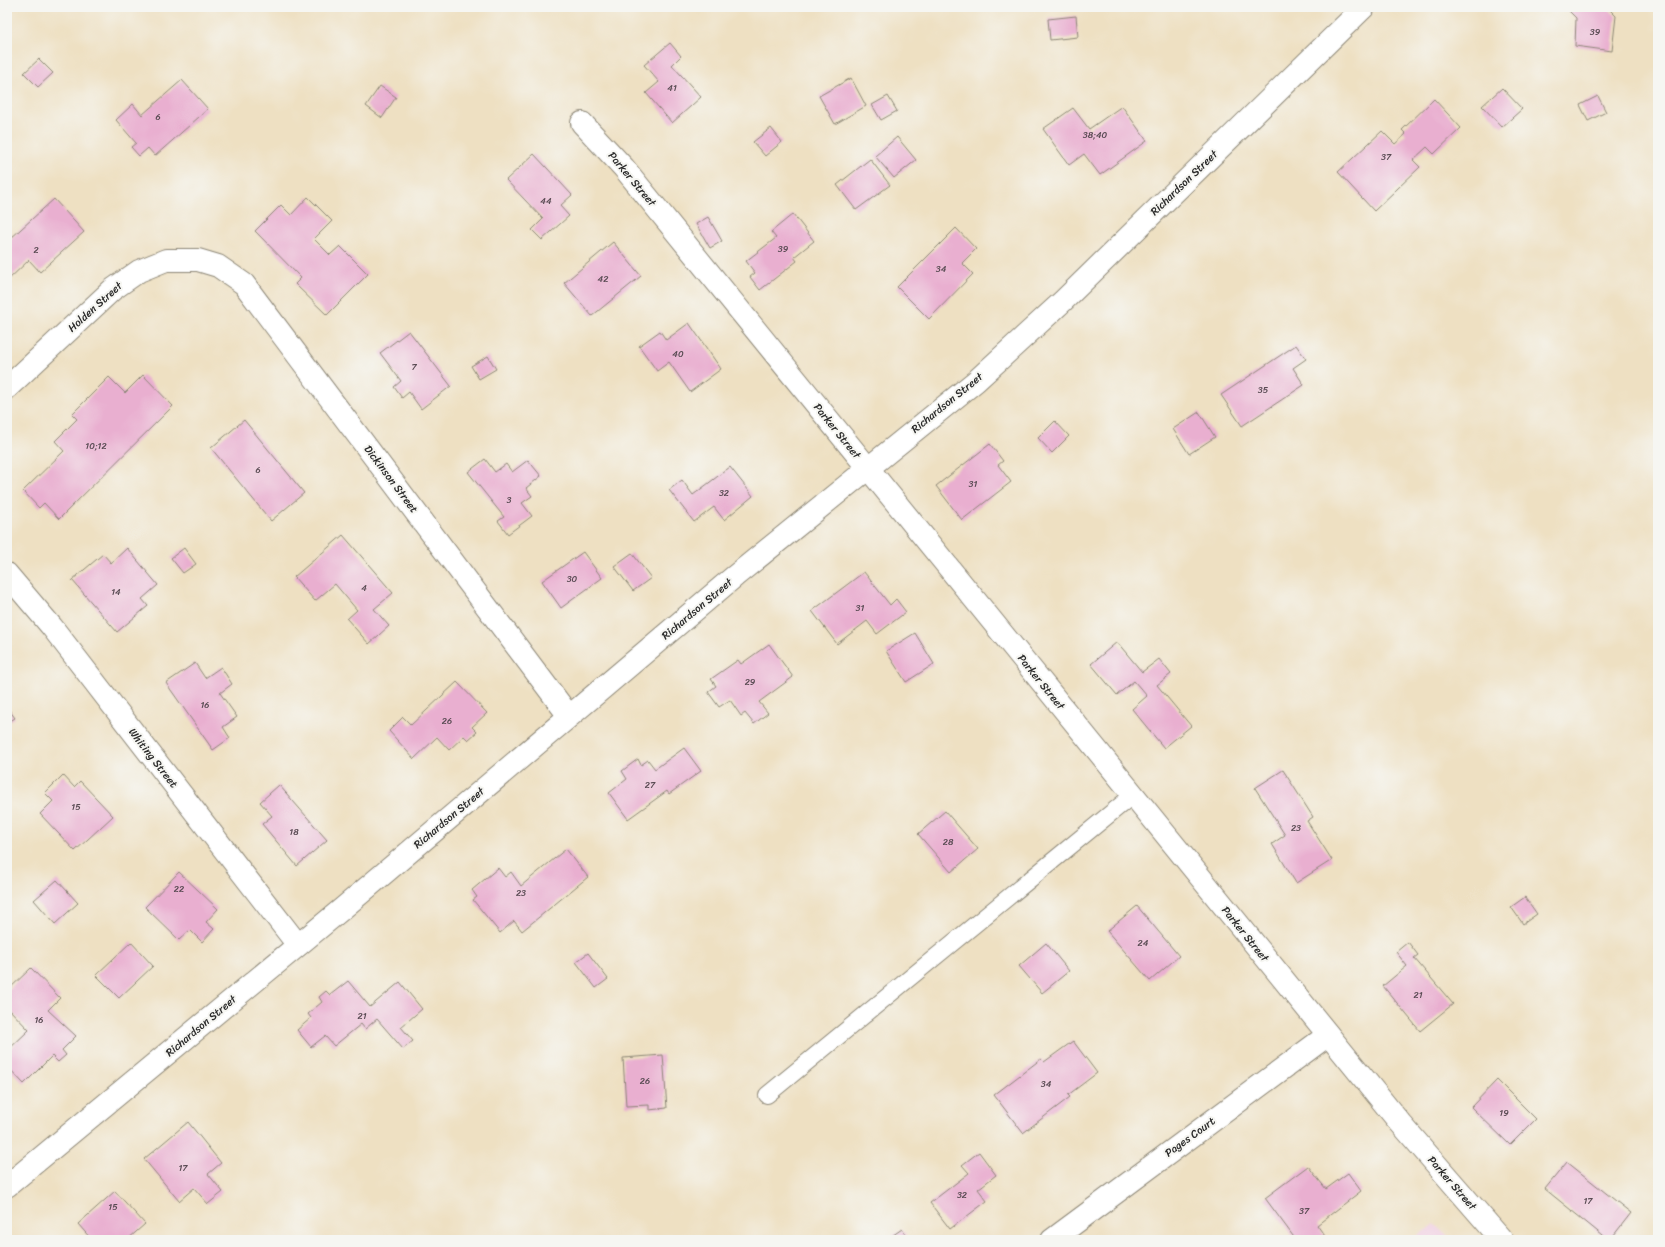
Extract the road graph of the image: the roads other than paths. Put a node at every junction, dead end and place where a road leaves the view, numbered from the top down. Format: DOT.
graph roads {
  1 [pos="1364,7"];
  2 [pos="582,123"];
  3 [pos="198,260"];
  4 [pos="7,388"];
  5 [pos="867,469"];
  6 [pos="7,574"];
  7 [pos="569,716"];
  8 [pos="1133,795"];
  9 [pos="298,945"];
  10 [pos="1328,1035"];
  11 [pos="767,1095"];
  12 [pos="7,1186"];
  13 [pos="1052,1240"];
  14 [pos="1502,1240"];
  1 -- 5 [label="street, Richardson Street"];
  2 -- 5 [label="street, Parker Street"];
  3 -- 4 [label="street, Holden Street"];
  3 -- 7 [label="street, Dickinson Street"];
  5 -- 7 [label="street, Richardson Street"];
  5 -- 8 [label="street, Parker Street"];
  6 -- 9 [label="street, Whiting Street"];
  7 -- 9 [label="street, Richardson Street"];
  8 -- 10 [label="street, Parker Street"];
  8 -- 11 [label="lane"];
  9 -- 12 [label="street, Richardson Street"];
  10 -- 13 [label="street, Pages Court"];
  10 -- 14 [label="street, Parker Street"];
}
